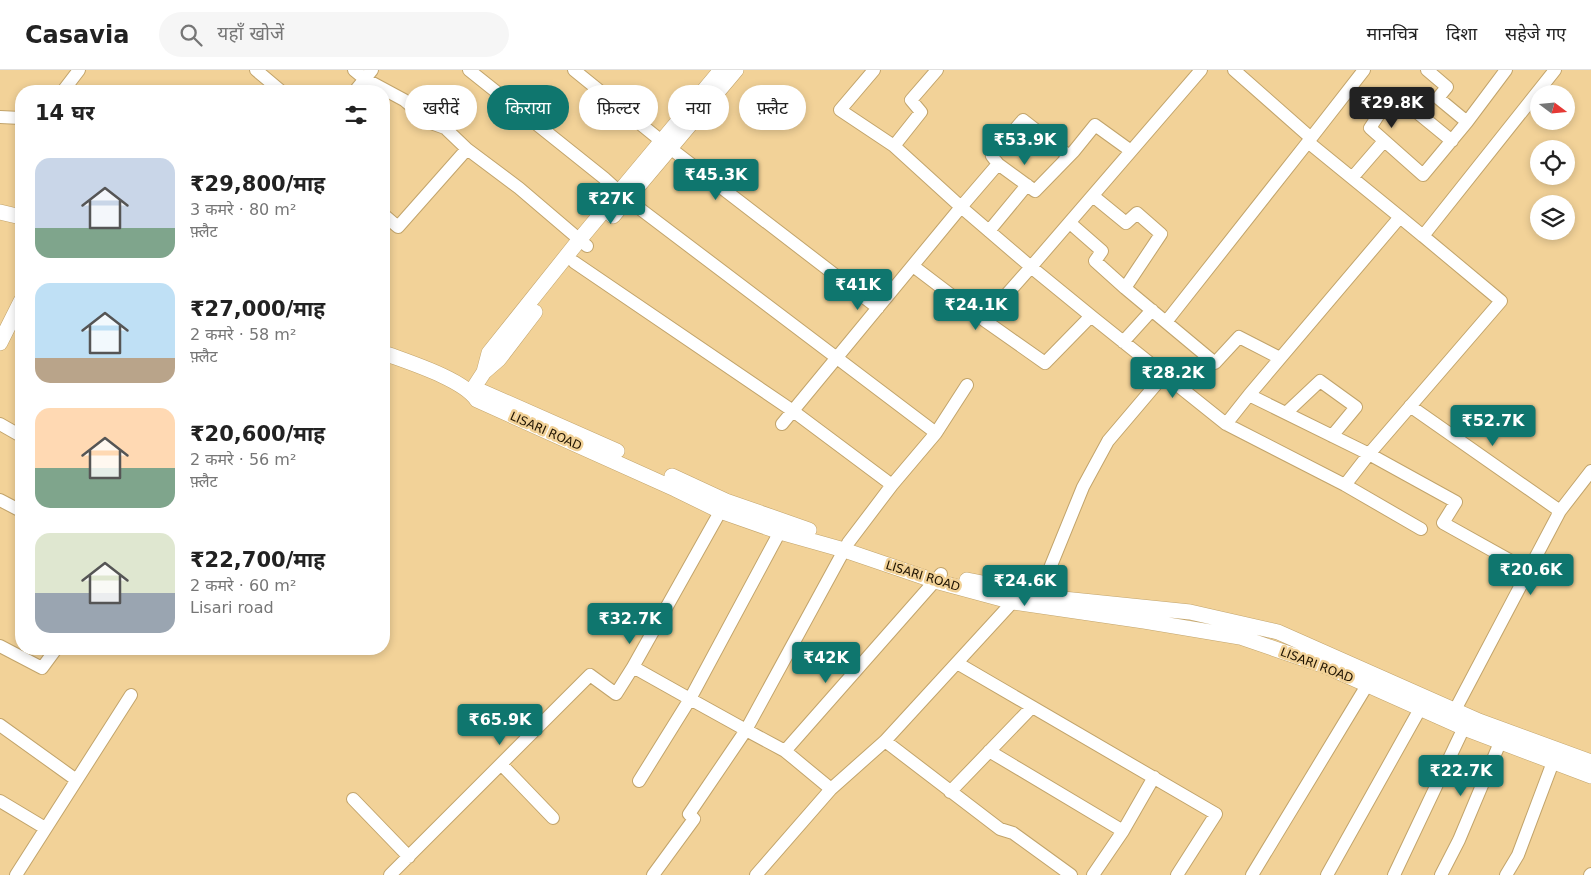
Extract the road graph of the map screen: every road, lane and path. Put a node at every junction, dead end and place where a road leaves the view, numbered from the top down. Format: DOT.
graph roads {
  1 [pos="79,70"];
  2 [pos="256,70"];
  3 [pos="354,70"];
  4 [pos="469,70"];
  5 [pos="574,70"];
  6 [pos="874,70"];
  7 [pos="936,70"];
  8 [pos="1201,70"];
  9 [pos="1234,70"];
  10 [pos="1364,70"];
  11 [pos="1427,70"];
  12 [pos="1506,70"];
  13 [pos="1555,70"];
  14 [pos="727,72"];
  15 [pos="369,75"];
  16 [pos="68,85"];
  17 [pos="274,85"];
  18 [pos="360,85"];
  19 [pos="383,85"];
  20 [pos="390,90"];
  21 [pos="0,117"];
  22 [pos="15,118"];
  23 [pos="1467,122"];
  24 [pos="1309,140"];
  25 [pos="1384,140"];
  26 [pos="1452,141"];
  27 [pos="666,144"];
  28 [pos="894,146"];
  29 [pos="467,149"];
  30 [pos="1131,151"];
  31 [pos="1069,156"];
  32 [pos="998,164"];
  33 [pos="1352,178"];
  34 [pos="1027,185"];
  35 [pos="623,196"];
  36 [pos="1093,196"];
  37 [pos="961,207"];
  38 [pos="0,212"];
  39 [pos="15,216"];
  40 [pos="1400,217"];
  41 [pos="390,220"];
  42 [pos="1070,222"];
  43 [pos="989,231"];
  44 [pos="1423,236"];
  45 [pos="583,242"];
  46 [pos="574,262"];
  47 [pos="913,266"];
  48 [pos="1031,267"];
  49 [pos="1125,288"];
  50 [pos="878,308"];
  51 [pos="1152,310"];
  52 [pos="15,312"];
  53 [pos="1091,316"];
  54 [pos="523,319"];
  55 [pos="984,320"];
  56 [pos="1166,322"];
  57 [pos="1123,342"];
  58 [pos="0,343"];
  59 [pos="390,355"];
  60 [pos="837,358"];
  61 [pos="1280,358"];
  62 [pos="1164,375"];
  63 [pos="967,384"];
  64 [pos="471,392"];
  65 [pos="1249,395"];
  66 [pos="1410,406"];
  67 [pos="793,411"];
  68 [pos="1286,413"];
  69 [pos="0,424"];
  70 [pos="782,424"];
  71 [pos="1226,424"];
  72 [pos="15,433"];
  73 [pos="936,433"];
  74 [pos="1332,436"];
  75 [pos="1368,454"];
  76 [pos="1591,471"];
  77 [pos="892,485"];
  78 [pos="1345,485"];
  79 [pos="0,500"];
  80 [pos="723,506"];
  81 [pos="15,508"];
  82 [pos="1560,511"];
  83 [pos="782,527"];
  84 [pos="1421,529"];
  85 [pos="846,547"];
  86 [pos="1529,570"];
  87 [pos="938,578"];
  88 [pos="1039,595"];
  89 [pos="1018,597"];
  90 [pos="0,646"];
  91 [pos="15,654"];
  92 [pos="17,655"];
  93 [pos="52,655"];
  94 [pos="957,663"];
  95 [pos="633,667"];
  96 [pos="1370,679"];
  97 [pos="130,694"];
  98 [pos="690,699"];
  99 [pos="1423,703"];
  100 [pos="1032,707"];
  101 [pos="1463,718"];
  102 [pos="0,725"];
  103 [pos="746,730"];
  104 [pos="1503,736"];
  105 [pos="886,741"];
  106 [pos="785,751"];
  107 [pos="990,751"];
  108 [pos="1555,756"];
  109 [pos="1591,762"];
  110 [pos="501,764"];
  111 [pos="1591,776"];
  112 [pos="1154,777"];
  113 [pos="75,780"];
  114 [pos="639,781"];
  115 [pos="831,789"];
  116 [pos="950,792"];
  117 [pos="353,799"];
  118 [pos="0,801"];
  119 [pos="553,818"];
  120 [pos="45,828"];
  121 [pos="1123,831"];
  122 [pos="409,857"];
  123 [pos="16,875"];
  124 [pos="390,875"];
  125 [pos="653,875"];
  126 [pos="756,875"];
  127 [pos="1071,875"];
  128 [pos="1093,875"];
  129 [pos="1177,875"];
  130 [pos="1252,875"];
  131 [pos="1328,875"];
  132 [pos="1394,875"];
  133 [pos="1441,875"];
  134 [pos="1506,875"];
  1 -- 16 [label="street"];
  2 -- 17 [label="street"];
  3 -- 15 [label="street"];
  4 -- 35 [label="street"];
  5 -- 27 [label="street"];
  6 -- 28 [label="street"];
  7 -- 28 [label="street"];
  8 -- 30 [label="street"];
  9 -- 24 [label="street"];
  10 -- 24 [label="street"];
  11 -- 23 [label="street"];
  12 -- 23 [label="street"];
  13 -- 44 [label="street"];
  14 -- 27 [label="street"];
  15 -- 18 [label="street"];
  15 -- 19 [label="street"];
  20 -- 29 [label="street"];
  21 -- 22 [label="street"];
  23 -- 26 [label="street"];
  24 -- 33 [label="street"];
  24 -- 56 [label="street"];
  25 -- 26 [label="street"];
  25 -- 26 [label="street"];
  25 -- 33 [label="street"];
  27 -- 35 [label="street"];
  27 -- 50 [label="street"];
  28 -- 37 [label="street"];
  29 -- 41 [label="street"];
  29 -- 45 [label="street"];
  30 -- 31 [label="street"];
  30 -- 36 [label="street"];
  31 -- 32 [label="street"];
  31 -- 34 [label="street"];
  32 -- 34 [label="street"];
  32 -- 37 [label="street"];
  33 -- 40 [label="street"];
  34 -- 43 [label="street"];
  35 -- 45 [label="street"];
  35 -- 60 [label="street"];
  36 -- 42 [label="street"];
  36 -- 49 [label="street"];
  37 -- 43 [label="street"];
  37 -- 47 [label="street"];
  38 -- 39 [label="street"];
  40 -- 44 [label="street"];
  40 -- 61 [label="street"];
  42 -- 48 [label="street"];
  42 -- 49 [label="street"];
  43 -- 48 [label="street"];
  44 -- 66 [label="street"];
  45 -- 46 [label="street"];
  45 -- 54 [label="street"];
  46 -- 54 [label="street"];
  46 -- 67 [label="street"];
  47 -- 50 [label="street"];
  47 -- 55 [label="street"];
  48 -- 53 [label="street"];
  48 -- 55 [label="street"];
  49 -- 51 [label="street"];
  50 -- 60 [label="street"];
  51 -- 56 [label="street"];
  51 -- 57 [label="street"];
  52 -- 58 [label="street"];
  53 -- 55 [label="street"];
  53 -- 57 [label="street"];
  54 -- 64 [label="street"];
  56 -- 61 [label="street"];
  57 -- 62 [label="street"];
  59 -- 64 [label="street, LISARI ROAD"];
  60 -- 67 [label="street"];
  60 -- 73 [label="street"];
  61 -- 65 [label="street"];
  62 -- 71 [label="street"];
  62 -- 88 [label="street"];
  63 -- 73 [label="street"];
  64 -- 80 [label="street, LISARI ROAD"];
  65 -- 68 [label="street"];
  65 -- 71 [label="street"];
  66 -- 75 [label="street"];
  66 -- 82 [label="street"];
  67 -- 70 [label="street"];
  67 -- 77 [label="street"];
  68 -- 74 [label="street"];
  68 -- 74 [label="street"];
  69 -- 72 [label="street"];
  71 -- 78 [label="street"];
  73 -- 77 [label="street"];
  74 -- 75 [label="street"];
  75 -- 78 [label="street"];
  75 -- 86 [label="street"];
  76 -- 82 [label="street"];
  77 -- 85 [label="street"];
  78 -- 84 [label="street"];
  79 -- 81 [label="street"];
  80 -- 83 [label="street, LISARI ROAD"];
  80 -- 95 [label="street"];
  82 -- 86 [label="street"];
  83 -- 85 [label="street, LISARI ROAD"];
  83 -- 98 [label="street"];
  85 -- 87 [label="street, LISARI ROAD"];
  85 -- 103 [label="street"];
  86 -- 101 [label="street"];
  87 -- 89 [label="street, LISARI ROAD"];
  87 -- 106 [label="street"];
  88 -- 89 [label="street, LISARI ROAD"];
  88 -- 96 [label="street, LISARI ROAD"];
  89 -- 94 [label="street"];
  89 -- 96 [label="street, LISARI ROAD"];
  90 -- 91 [label="street"];
  92 -- 93 [label="street"];
  94 -- 100 [label="street"];
  94 -- 105 [label="street"];
  95 -- 98 [label="street"];
  95 -- 110 [label="street"];
  96 -- 99 [label="street, LISARI ROAD"];
  96 -- 130 [label="street"];
  97 -- 113 [label="street"];
  98 -- 103 [label="street"];
  98 -- 114 [label="street"];
  99 -- 101 [label="street, LISARI ROAD"];
  99 -- 131 [label="street"];
  100 -- 107 [label="street"];
  100 -- 112 [label="street"];
  101 -- 104 [label="street, LISARI ROAD"];
  101 -- 132 [label="street"];
  102 -- 113 [label="street"];
  103 -- 106 [label="street"];
  103 -- 125 [label="street"];
  104 -- 108 [label="street, LISARI ROAD"];
  104 -- 133 [label="street"];
  105 -- 115 [label="street"];
  105 -- 116 [label="street"];
  106 -- 115 [label="street"];
  107 -- 116 [label="street"];
  107 -- 121 [label="street"];
  108 -- 109 [label="street, LISARI ROAD"];
  108 -- 111 [label="street, LISARI ROAD"];
  108 -- 134 [label="street"];
  110 -- 119 [label="street"];
  110 -- 122 [label="street"];
  112 -- 121 [label="street"];
  112 -- 129 [label="street"];
  113 -- 120 [label="street"];
  115 -- 126 [label="street"];
  116 -- 127 [label="street"];
  117 -- 122 [label="street"];
  118 -- 120 [label="street"];
  120 -- 123 [label="street"];
  121 -- 128 [label="street"];
  122 -- 124 [label="street"];
}
